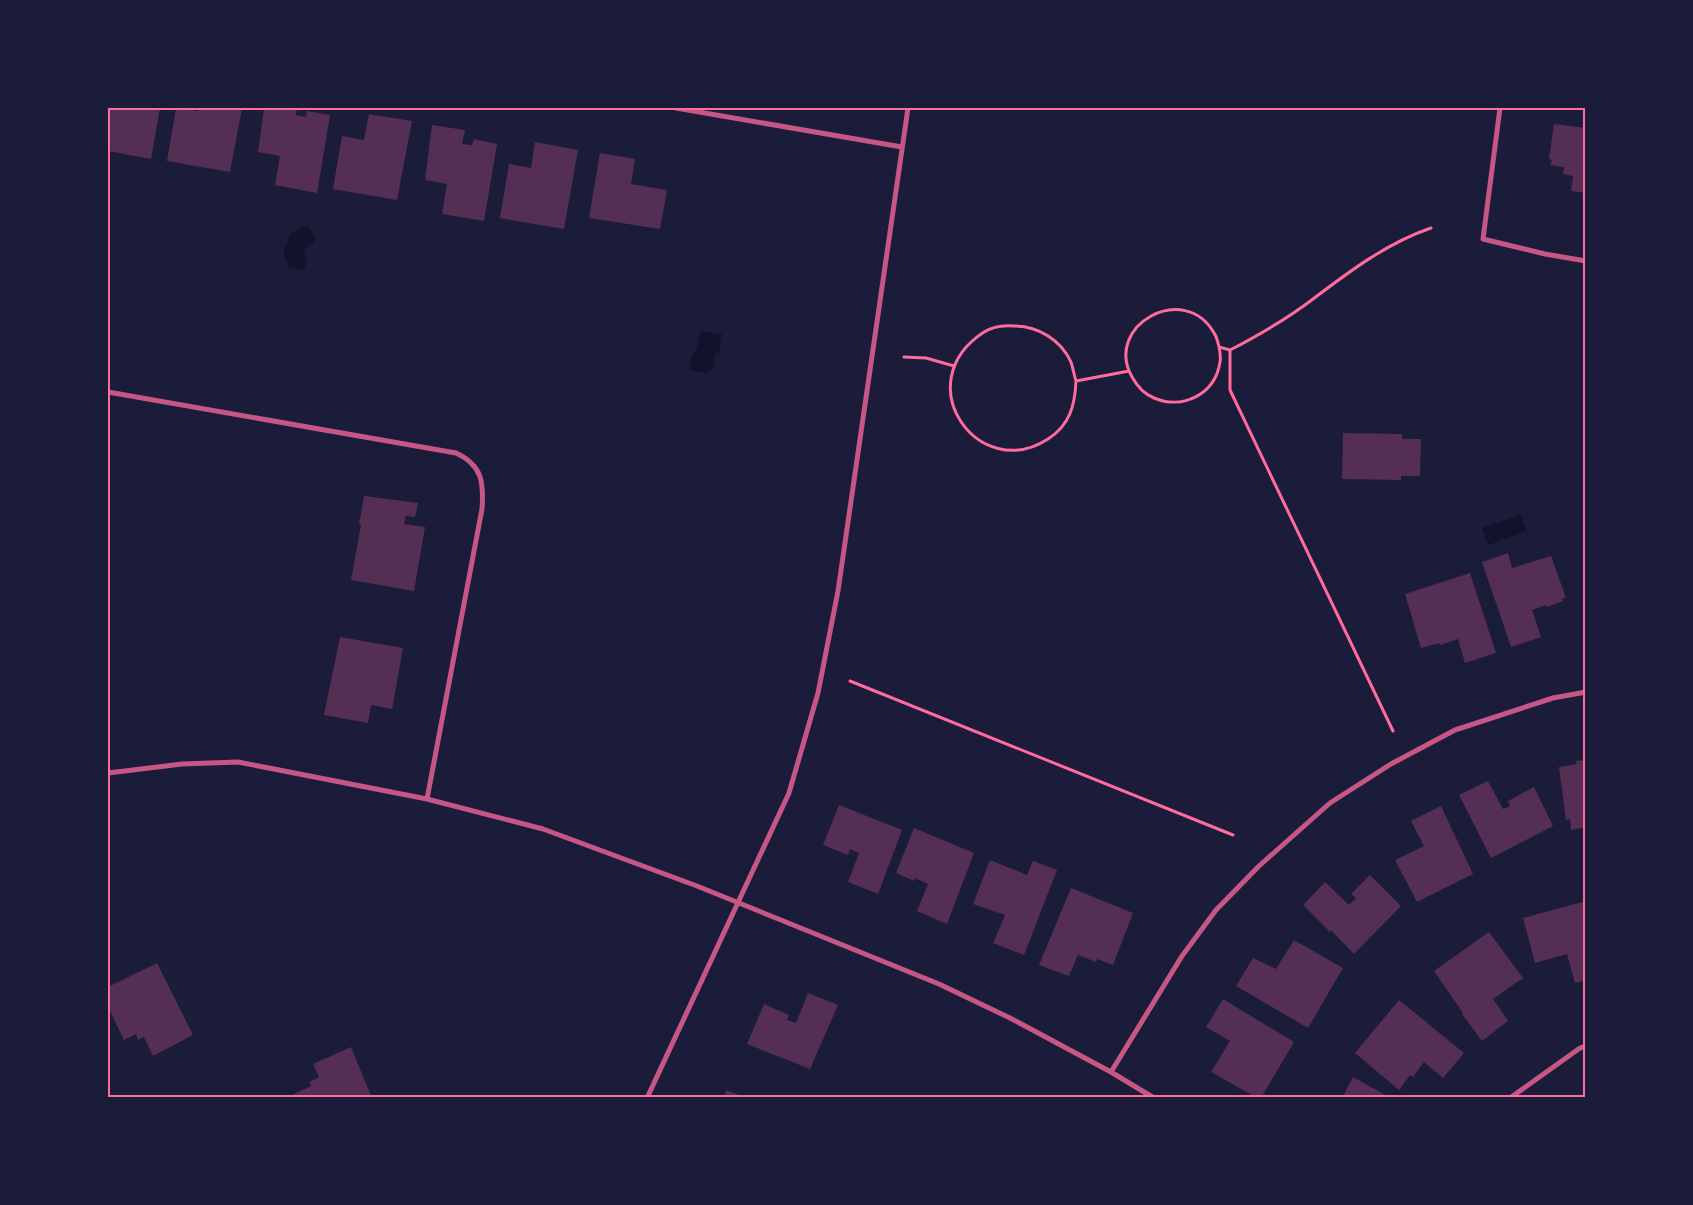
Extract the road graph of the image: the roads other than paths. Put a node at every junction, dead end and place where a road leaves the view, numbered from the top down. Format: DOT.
graph roads {
  1 [pos="676,108"];
  2 [pos="908,108"];
  3 [pos="1500,108"];
  4 [pos="902,147"];
  5 [pos="1586,261"];
  6 [pos="108,392"];
  7 [pos="1586,692"];
  8 [pos="108,773"];
  9 [pos="427,799"];
  10 [pos="739,903"];
  11 [pos="1586,1046"];
  12 [pos="1111,1072"];
  13 [pos="647,1098"];
  14 [pos="1154,1098"];
  15 [pos="1510,1098"];
  1 -- 4 [label="street"];
  2 -- 4 [label="street"];
  3 -- 5 [label="street"];
  4 -- 10 [label="street"];
  6 -- 9 [label="street"];
  7 -- 12 [label="street"];
  8 -- 9 [label="street"];
  9 -- 10 [label="street"];
  10 -- 12 [label="street"];
  10 -- 13 [label="street"];
  11 -- 15 [label="street"];
  12 -- 14 [label="street"];
}
